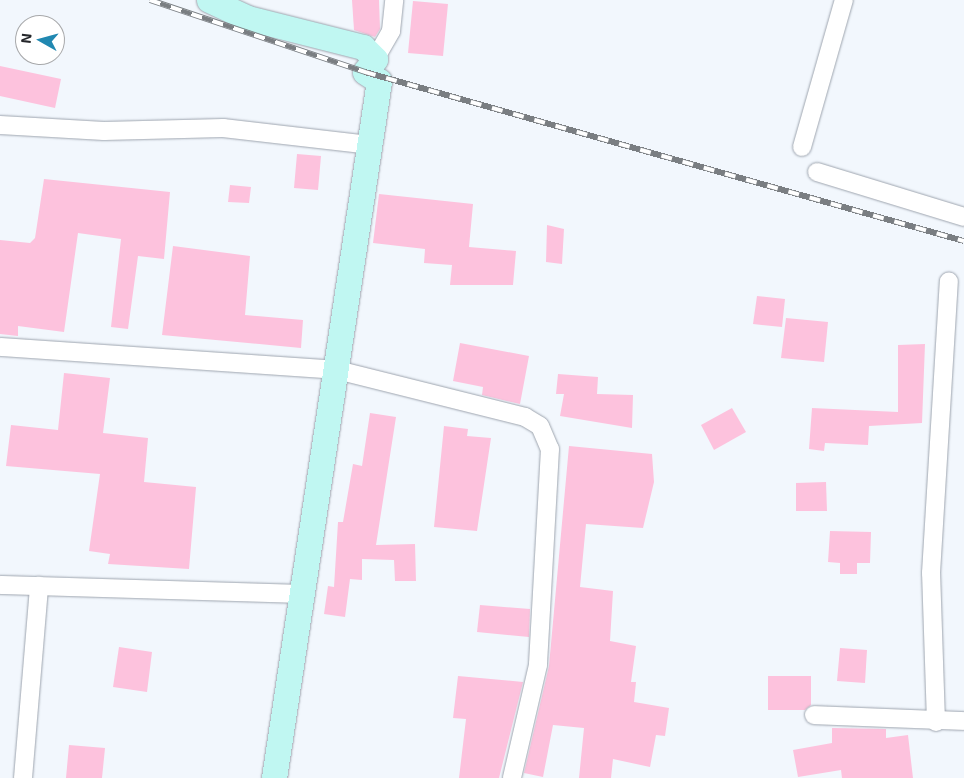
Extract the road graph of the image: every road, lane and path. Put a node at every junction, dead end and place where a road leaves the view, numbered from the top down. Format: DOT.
graph roads {
  1 [pos="209,0"];
  2 [pos="394,0"];
  3 [pos="844,0"];
  4 [pos="375,59"];
  5 [pos="0,125"];
  6 [pos="369,145"];
  7 [pos="802,147"];
  8 [pos="817,172"];
  9 [pos="964,217"];
  10 [pos="949,282"];
  11 [pos="0,348"];
  12 [pos="337,370"];
  13 [pos="0,585"];
  14 [pos="39,586"];
  15 [pos="302,594"];
  16 [pos="814,715"];
  17 [pos="964,721"];
  18 [pos="936,722"];
  19 [pos="23,778"];
  20 [pos="274,778"];
  21 [pos="512,778"];
  1 -- 4 [label="street"];
  2 -- 4 [label="street"];
  3 -- 7 [label="street"];
  4 -- 6 [label="street"];
  5 -- 6 [label="street"];
  6 -- 12 [label="street"];
  8 -- 9 [label="street"];
  10 -- 18 [label="street"];
  11 -- 12 [label="street"];
  12 -- 15 [label="street"];
  12 -- 21 [label="street"];
  13 -- 14 [label="street"];
  14 -- 15 [label="street"];
  14 -- 19 [label="street"];
  15 -- 20 [label="street"];
  16 -- 18 [label="street"];
  17 -- 18 [label="street"];
}
